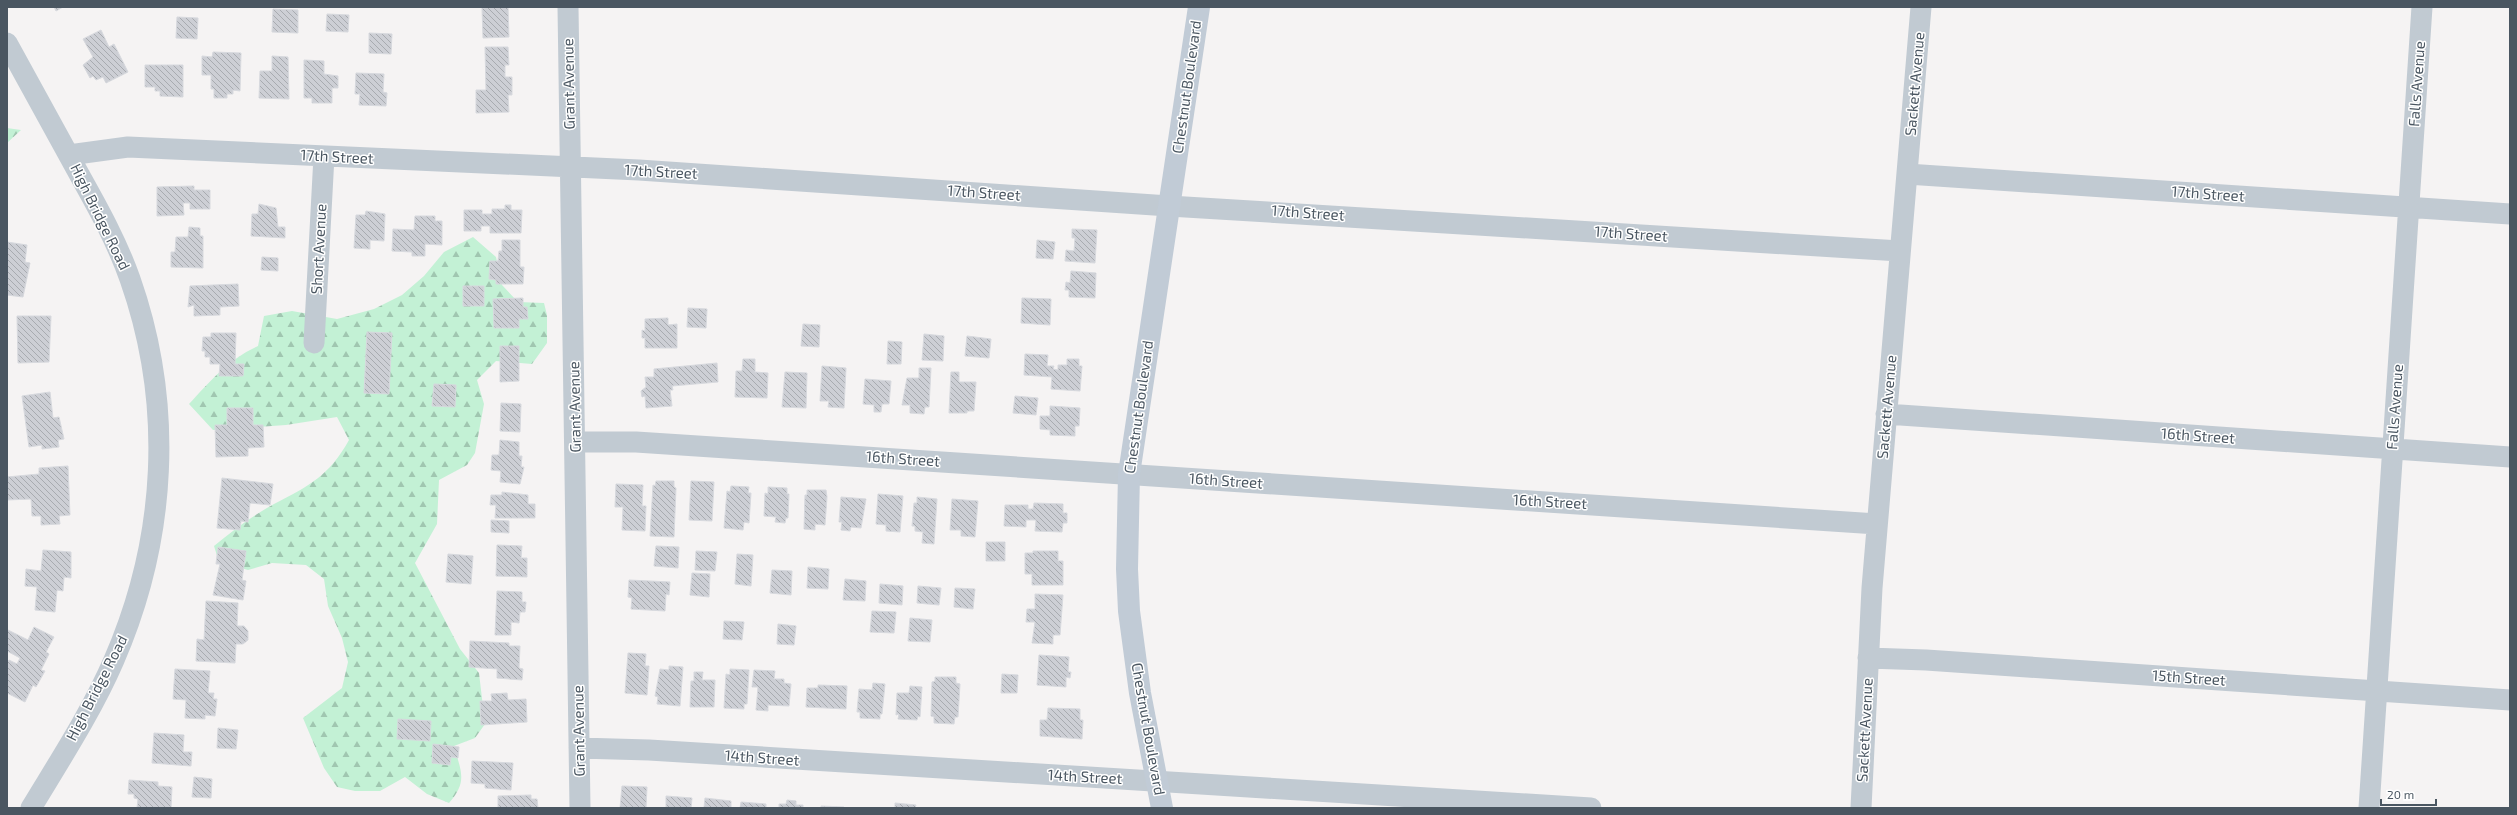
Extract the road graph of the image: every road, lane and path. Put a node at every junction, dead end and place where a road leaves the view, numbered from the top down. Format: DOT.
graph roads {
  1 [pos="568,7"];
  2 [pos="1198,7"];
  3 [pos="1922,7"];
  4 [pos="2422,7"];
  5 [pos="7,43"];
  6 [pos="69,155"];
  7 [pos="324,156"];
  8 [pos="570,168"];
  9 [pos="1907,174"];
  10 [pos="1169,206"];
  11 [pos="2408,207"];
  12 [pos="2510,214"];
  13 [pos="1900,251"];
  14 [pos="314,343"];
  15 [pos="1886,414"];
  16 [pos="575,442"];
  17 [pos="2392,448"];
  18 [pos="2510,456"];
  19 [pos="1129,474"];
  20 [pos="1877,524"];
  21 [pos="1868,658"];
  22 [pos="2376,691"];
  23 [pos="2510,700"];
  24 [pos="579,748"];
  25 [pos="1157,781"];
  26 [pos="31,808"];
  27 [pos="580,808"];
  28 [pos="1162,808"];
  29 [pos="1591,808"];
  30 [pos="1861,808"];
  31 [pos="2369,808"];
  1 -- 8 [label="street, Grant Avenue"];
  2 -- 10 [label="street, Chestnut Boulevard"];
  3 -- 9 [label="street, Sackett Avenue"];
  4 -- 11 [label="street, Falls Avenue"];
  5 -- 6 [label="street, High Bridge Road"];
  6 -- 7 [label="street, 17th Street"];
  6 -- 26 [label="street, High Bridge Road"];
  7 -- 8 [label="street, 17th Street"];
  7 -- 14 [label="street, Short Avenue"];
  8 -- 10 [label="street, 17th Street"];
  8 -- 16 [label="street, Grant Avenue"];
  9 -- 11 [label="street, 17th Street"];
  9 -- 13 [label="street, Sackett Avenue"];
  10 -- 13 [label="street, 17th Street"];
  10 -- 19 [label="street, Chestnut Boulevard"];
  11 -- 12 [label="street, 17th Street"];
  11 -- 17 [label="street, Falls Avenue"];
  13 -- 15 [label="street, Sackett Avenue"];
  15 -- 17 [label="street, 16th Street"];
  15 -- 20 [label="street, Sackett Avenue"];
  16 -- 19 [label="street, 16th Street"];
  16 -- 24 [label="street, Grant Avenue"];
  17 -- 18 [label="street, 16th Street"];
  17 -- 22 [label="street, Falls Avenue"];
  19 -- 20 [label="street, 16th Street"];
  19 -- 25 [label="street, Chestnut Boulevard"];
  20 -- 21 [label="street, Sackett Avenue"];
  21 -- 22 [label="street, 15th Street"];
  21 -- 30 [label="street, Sackett Avenue"];
  22 -- 23 [label="street, 15th Street"];
  22 -- 31 [label="street, Falls Avenue"];
  24 -- 25 [label="street, 14th Street"];
  24 -- 27 [label="street, Grant Avenue"];
  25 -- 28 [label="street, Chestnut Boulevard"];
  25 -- 29 [label="street, 14th Street"];
}
